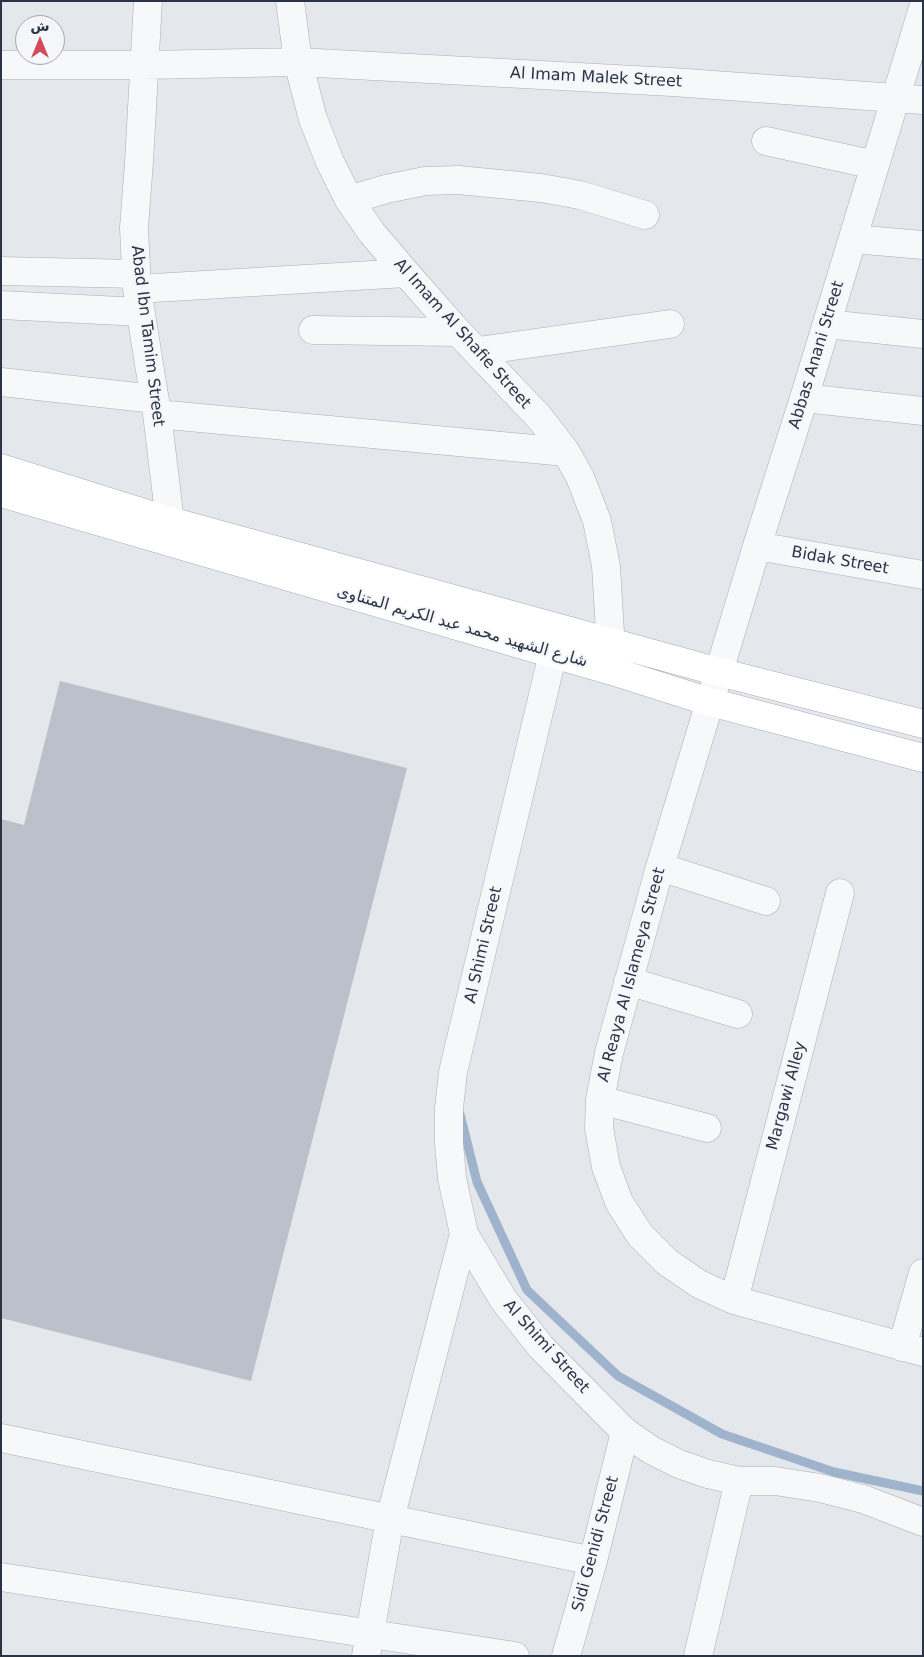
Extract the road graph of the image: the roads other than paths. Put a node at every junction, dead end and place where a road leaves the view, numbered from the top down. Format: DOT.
graph roads {
  1 [pos="148,1"];
  2 [pos="290,1"];
  3 [pos="923,8"];
  4 [pos="298,62"];
  5 [pos="1,65"];
  6 [pos="145,65"];
  7 [pos="895,99"];
  8 [pos="923,100"];
  9 [pos="766,141"];
  10 [pos="875,165"];
  11 [pos="349,200"];
  12 [pos="645,215"];
  13 [pos="852,239"];
  14 [pos="923,245"];
  15 [pos="1,272"];
  16 [pos="406,273"];
  17 [pos="138,292"];
  18 [pos="1,305"];
  19 [pos="670,324"];
  20 [pos="827,324"];
  21 [pos="313,330"];
  22 [pos="458,332"];
  23 [pos="923,334"];
  24 [pos="478,351"];
  25 [pos="1,382"];
  26 [pos="804,398"];
  27 [pos="156,407"];
  28 [pos="923,411"];
  29 [pos="566,452"];
  30 [pos="1,468"];
  31 [pos="1,493"];
  32 [pos="54,497"];
  33 [pos="170,521"];
  34 [pos="756,546"];
  35 [pos="923,575"];
  36 [pos="556,641"];
  37 [pos="611,643"];
  38 [pos="612,671"];
  39 [pos="719,672"];
  40 [pos="710,702"];
  41 [pos="923,724"];
  42 [pos="923,758"];
  43 [pos="660,868"];
  44 [pos="840,893"];
  45 [pos="766,901"];
  46 [pos="628,981"];
  47 [pos="738,1014"];
  48 [pos="600,1100"];
  49 [pos="707,1128"];
  50 [pos="464,1234"];
  51 [pos="923,1273"];
  52 [pos="734,1300"];
  53 [pos="912,1350"];
  54 [pos="626,1432"];
  55 [pos="1,1438"];
  56 [pos="739,1481"];
  57 [pos="390,1519"];
  58 [pos="923,1522"];
  59 [pos="593,1561"];
  60 [pos="1,1577"];
  61 [pos="368,1644"];
  62 [pos="515,1656"];
  63 [pos="566,1656"];
  64 [pos="698,1656"];
  1 -- 6 [label="street, Abad Ibn Tamim Street"];
  2 -- 4 [label="street, Al Imam Al Shafie Street"];
  3 -- 7 [label="street, Abbas Anani Street"];
  4 -- 6 [label="street, Al Imam Malek Street"];
  4 -- 7 [label="street, Al Imam Malek Street"];
  4 -- 11 [label="street, Al Imam Al Shafie Street"];
  5 -- 6 [label="street, Al Imam Malek Street"];
  6 -- 17 [label="street, Abad Ibn Tamim Street"];
  7 -- 8 [label="street, Al Imam Malek Street"];
  7 -- 10 [label="street, Abbas Anani Street"];
  9 -- 10 [label="street"];
  10 -- 13 [label="street, Abbas Anani Street"];
  11 -- 12 [label="street"];
  11 -- 16 [label="street, Al Imam Al Shafie Street"];
  13 -- 14 [label="street"];
  13 -- 20 [label="street, Abbas Anani Street"];
  15 -- 17 [label="street"];
  16 -- 17 [label="street"];
  16 -- 22 [label="street, Al Imam Al Shafie Street"];
  17 -- 18 [label="street"];
  17 -- 27 [label="street, Abad Ibn Tamim Street"];
  19 -- 24 [label="street"];
  20 -- 23 [label="street"];
  20 -- 26 [label="street, Abbas Anani Street"];
  21 -- 22 [label="street"];
  22 -- 24 [label="street, Al Imam Al Shafie Street"];
  24 -- 29 [label="street, Al Imam Al Shafie Street"];
  25 -- 27 [label="street"];
  26 -- 28 [label="street"];
  26 -- 34 [label="street, Abbas Anani Street"];
  27 -- 29 [label="street"];
  27 -- 33 [label="street, Abad Ibn Tamim Street"];
  29 -- 37 [label="street, Al Imam Al Shafie Street"];
  30 -- 32 [label="main road, شارع الشهيد محمد عبد الكريم المتناوى"];
  31 -- 32 [label="main road, شارع الشهيد محمد عبد الكريم المتناوى"];
  32 -- 33 [label="main road, شارع الشهيد محمد عبد الكريم المتناوى"];
  32 -- 36 [label="main road, شارع الشهيد محمد عبد الكريم المتناوى"];
  33 -- 36 [label="main road, شارع الشهيد محمد عبد الكريم المتناوى"];
  34 -- 35 [label="street, Bidak Street"];
  34 -- 39 [label="street, Abbas Anani Street"];
  36 -- 37 [label="main road, شارع الشهيد محمد عبد الكريم المتناوى"];
  36 -- 38 [label="main road, شارع الشهيد محمد عبد الكريم المتناوى"];
  36 -- 50 [label="street, Al Shimi Street"];
  37 -- 38 [label="street, Al Imam Al Shafie Street"];
  37 -- 39 [label="main road, شارع الشهيد محمد عبد الكريم المتناوى"];
  38 -- 40 [label="main road, شارع الشهيد محمد عبد الكريم المتناوى"];
  39 -- 40 [label="street, Abbas Anani Street"];
  39 -- 41 [label="main road, شارع الشهيد محمد عبد الكريم المتناوى"];
  40 -- 42 [label="main road, شارع الشهيد محمد عبد الكريم المتناوى"];
  40 -- 43 [label="street, Al Reaya Al Islameya Street"];
  43 -- 45 [label="street"];
  43 -- 46 [label="street, Al Reaya Al Islameya Street"];
  44 -- 52 [label="street, Margawi Alley"];
  46 -- 47 [label="street"];
  46 -- 48 [label="street, Al Reaya Al Islameya Street"];
  48 -- 49 [label="street"];
  48 -- 52 [label="street, Al Reaya Al Islameya Street"];
  50 -- 54 [label="street, Al Shimi Street"];
  50 -- 57 [label="street"];
  51 -- 53 [label="street"];
  52 -- 53 [label="street, Al Reaya Al Islameya Street"];
  54 -- 56 [label="street, Al Shimi Street"];
  54 -- 59 [label="street, Sidi Genidi Street"];
  55 -- 57 [label="street"];
  56 -- 58 [label="street, Al Shimi Street"];
  56 -- 64 [label="street"];
  57 -- 59 [label="street"];
  57 -- 61 [label="street"];
  59 -- 63 [label="street, Sidi Genidi Street"];
  60 -- 61 [label="street"];
  61 -- 62 [label="street"];
}
